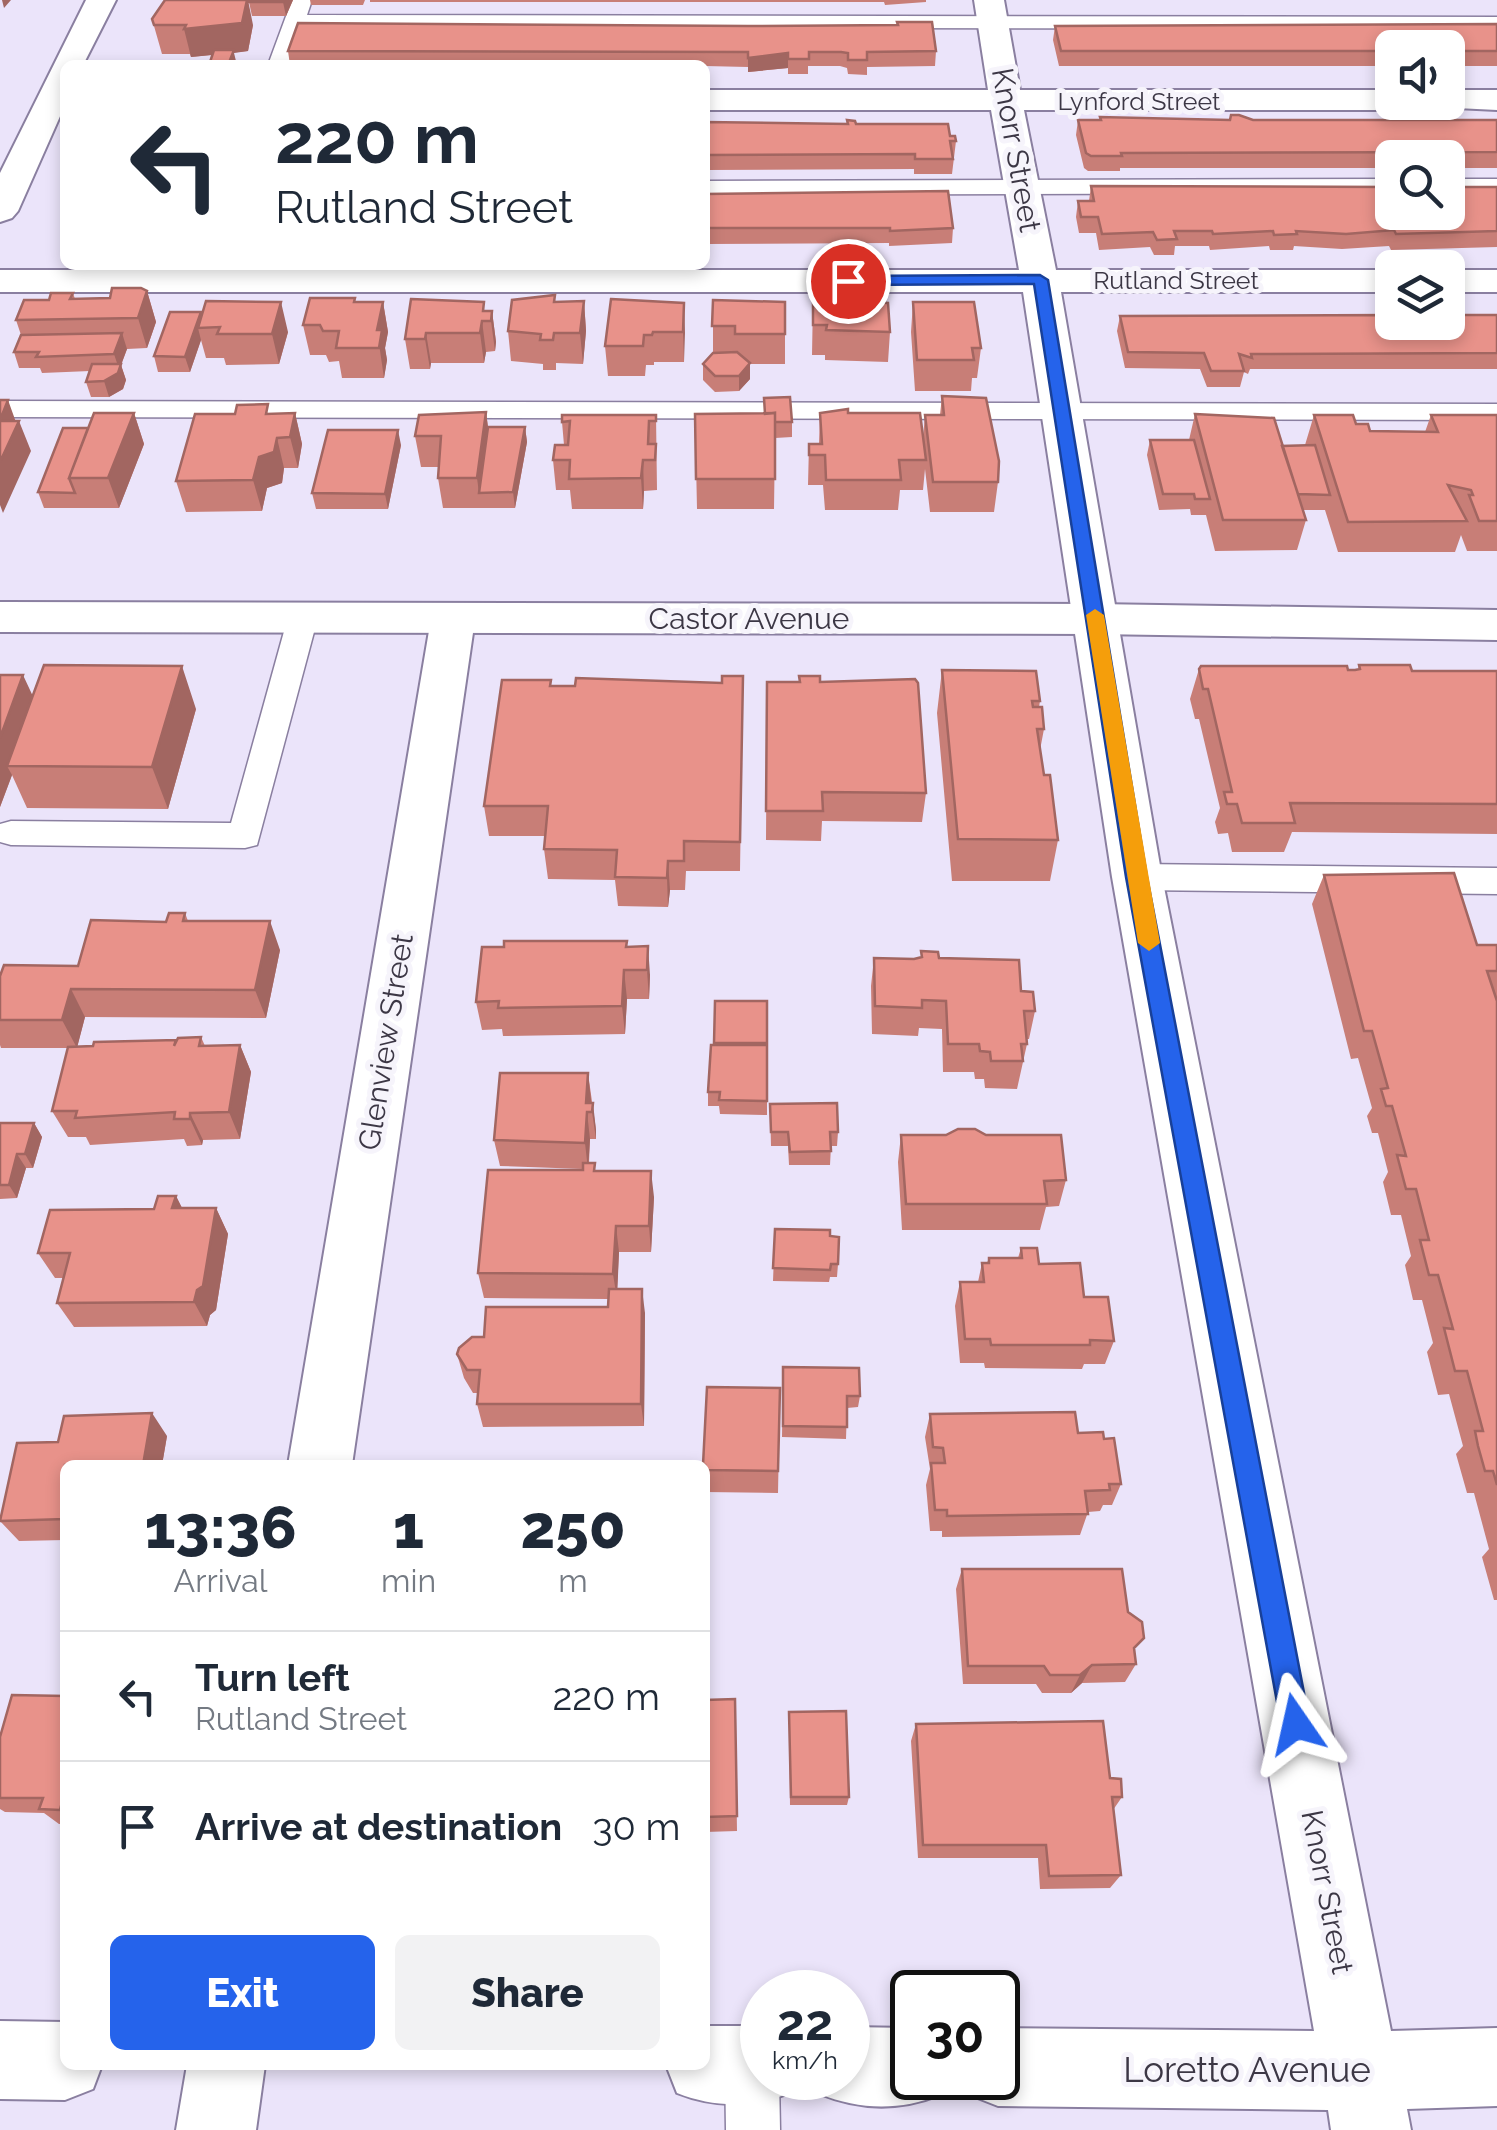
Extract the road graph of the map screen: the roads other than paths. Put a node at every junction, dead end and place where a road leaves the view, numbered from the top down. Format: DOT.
graph roads {
  1 [pos="101,0"];
  2 [pos="299,10"];
  3 [pos="991,10"];
  4 [pos="1497,22"];
  5 [pos="70,60"];
  6 [pos="282,60"];
  7 [pos="60,76"];
  8 [pos="44,100"];
  9 [pos="710,100"];
  10 [pos="1375,100"];
  11 [pos="1465,100"];
  12 [pos="1497,100"];
  13 [pos="1007,101"];
  14 [pos="1020,186"];
  15 [pos="1375,186"];
  16 [pos="1465,186"];
  17 [pos="1497,186"];
  18 [pos="710,188"];
  19 [pos="0,211"];
  20 [pos="214,274"];
  21 [pos="1040,280"];
  22 [pos="1375,280"];
  23 [pos="0,281"];
  24 [pos="1465,281"];
  25 [pos="1497,281"];
  26 [pos="0,409"];
  27 [pos="1061,410"];
  28 [pos="1497,412"];
  29 [pos="303,616"];
  30 [pos="0,617"];
  31 [pos="453,618"];
  32 [pos="1096,619"];
  33 [pos="1497,624"];
  34 [pos="11,833"];
  35 [pos="1137,877"];
  36 [pos="1497,881"];
  37 [pos="321,1460"];
  38 [pos="0,2060"];
  39 [pos="60,2061"];
  40 [pos="1497,2068"];
  41 [pos="225,2070"];
  42 [pos="1020,2070"];
  43 [pos="1366,2101"];
  44 [pos="216,2130"];
  1 -- 5 [label="street"];
  2 -- 3 [label="lane"];
  2 -- 6 [label="lane"];
  3 -- 4 [label="lane"];
  3 -- 13 [label="street, Knorr Street"];
  7 -- 8 [label="street"];
  8 -- 19 [label="street"];
  9 -- 13 [label="street, Lynford Street"];
  10 -- 13 [label="street, Lynford Street"];
  11 -- 12 [label="street"];
  13 -- 14 [label="street, Knorr Street"];
  14 -- 15 [label="lane"];
  14 -- 18 [label="lane"];
  14 -- 21 [label="street, Knorr Street"];
  16 -- 17 [label="lane"];
  20 -- 21 [label="street, Rutland Street"];
  20 -- 23 [label="street, Rutland Street"];
  21 -- 22 [label="street, Rutland Street"];
  21 -- 27 [label="street, Knorr Street"];
  24 -- 25 [label="street"];
  26 -- 27 [label="lane"];
  27 -- 28 [label="lane"];
  27 -- 32 [label="street, Knorr Street"];
  29 -- 30 [label="street, Castor Avenue"];
  29 -- 31 [label="street, Castor Avenue"];
  29 -- 34 [label="lane"];
  31 -- 32 [label="street, Castor Avenue"];
  31 -- 37 [label="street, Glenview Street"];
  32 -- 33 [label="street, Castor Avenue"];
  32 -- 35 [label="street, Knorr Street"];
  35 -- 36 [label="lane"];
  35 -- 43 [label="street, Knorr Street"];
  38 -- 39 [label="street"];
  40 -- 43 [label="street, Loretto Avenue"];
  41 -- 44 [label="street"];
  42 -- 43 [label="street, Loretto Avenue"];
}
